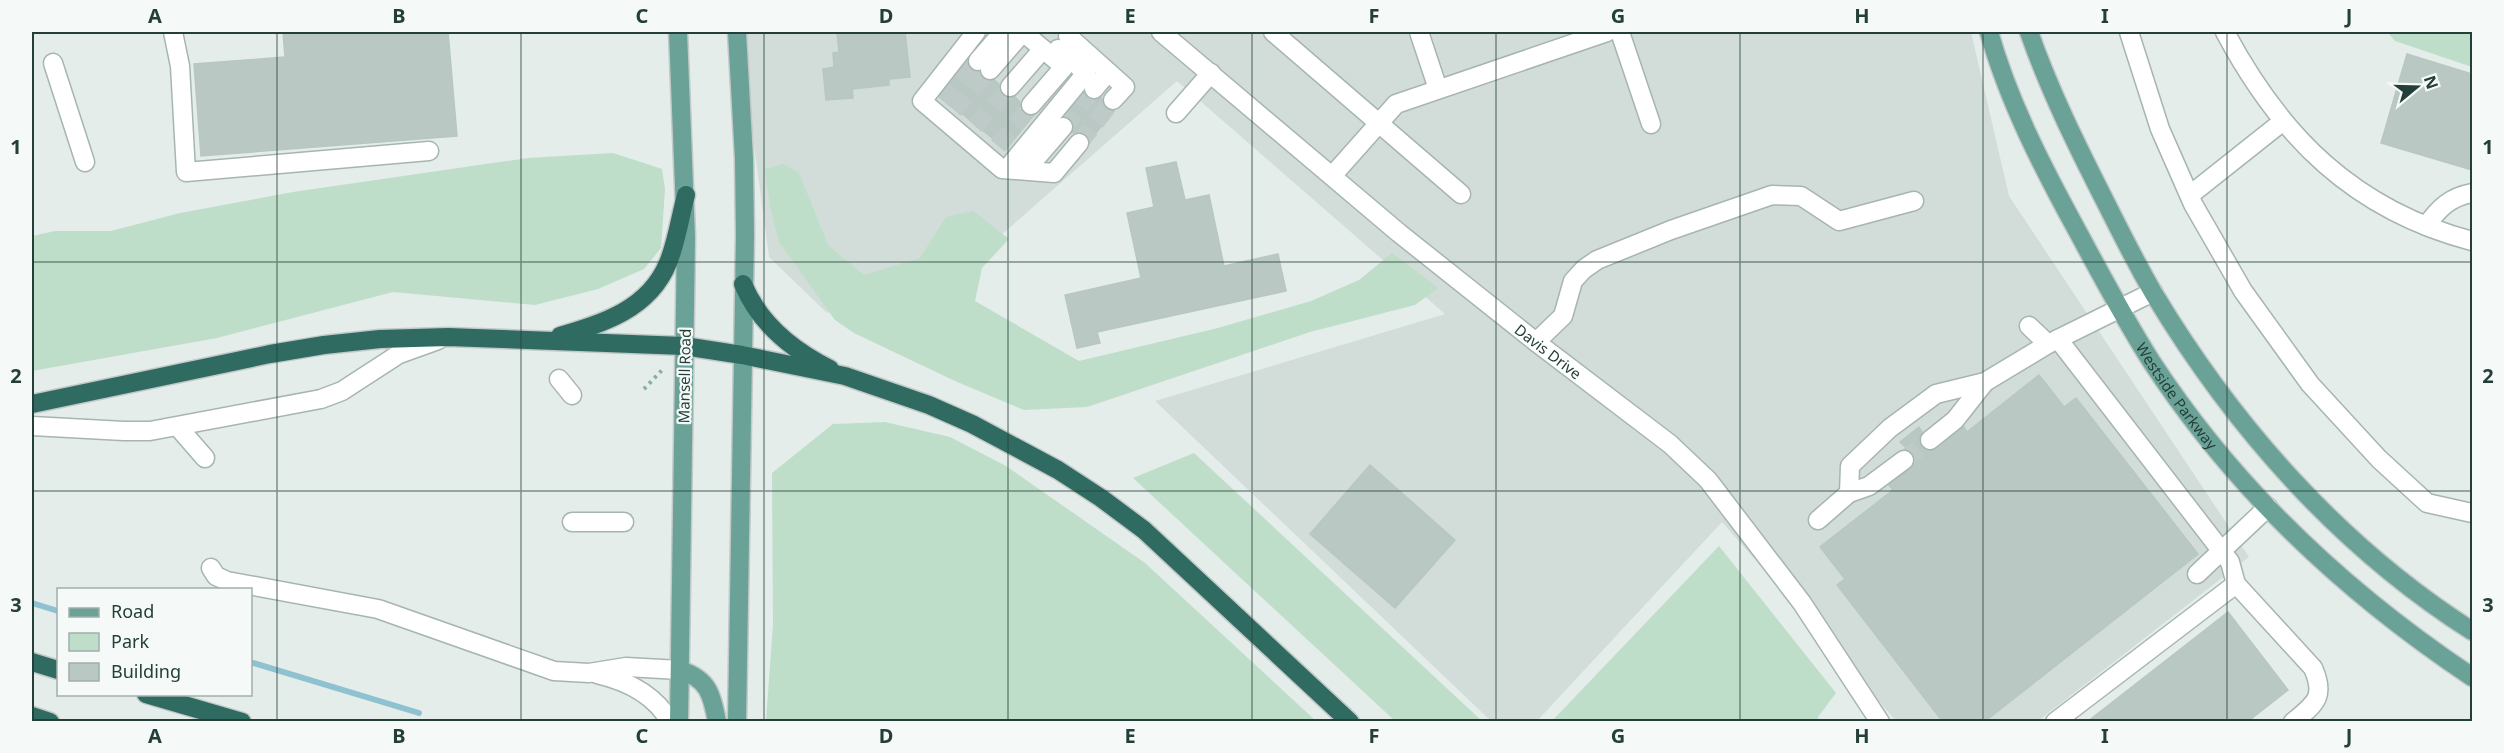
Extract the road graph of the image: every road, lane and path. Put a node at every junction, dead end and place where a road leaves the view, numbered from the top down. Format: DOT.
graph roads {
  1 [pos="172,32"];
  2 [pos="678,32"];
  3 [pos="737,32"];
  4 [pos="749,32"];
  5 [pos="976,32"];
  6 [pos="993,32"];
  7 [pos="1003,32"];
  8 [pos="1023,32"];
  9 [pos="1161,32"];
  10 [pos="1274,32"];
  11 [pos="1419,32"];
  12 [pos="1607,32"];
  13 [pos="1620,32"];
  14 [pos="1989,32"];
  15 [pos="2029,32"];
  16 [pos="2129,32"];
  17 [pos="2225,32"];
  18 [pos="1059,50"];
  19 [pos="980,62"];
  20 [pos="54,63"];
  21 [pos="740,64"];
  22 [pos="1108,72"];
  23 [pos="1211,73"];
  24 [pos="1090,81"];
  25 [pos="1438,89"];
  26 [pos="1021,97"];
  27 [pos="1113,100"];
  28 [pos="1176,113"];
  29 [pos="2282,122"];
  30 [pos="1377,124"];
  31 [pos="1651,124"];
  32 [pos="1063,127"];
  33 [pos="1079,143"];
  34 [pos="429,152"];
  35 [pos="85,162"];
  36 [pos="1007,169"];
  37 [pos="1026,170"];
  38 [pos="1332,176"];
  39 [pos="2472,193"];
  40 [pos="1461,194"];
  41 [pos="686,195"];
  42 [pos="2190,195"];
  43 [pos="1914,201"];
  44 [pos="2426,226"];
  45 [pos="2472,241"];
  46 [pos="743,284"];
  47 [pos="2153,292"];
  48 [pos="2120,309"];
  49 [pos="2029,326"];
  50 [pos="448,336"];
  51 [pos="544,340"];
  52 [pos="1536,342"];
  53 [pos="2053,342"];
  54 [pos="684,346"];
  55 [pos="742,355"];
  56 [pos="664,368"];
  57 [pos="845,376"];
  58 [pos="559,379"];
  59 [pos="1985,382"];
  60 [pos="644,389"];
  61 [pos="572,395"];
  62 [pos="32,404"];
  63 [pos="32,426"];
  64 [pos="178,427"];
  65 [pos="1930,440"];
  66 [pos="205,458"];
  67 [pos="1904,460"];
  68 [pos="1849,494"];
  69 [pos="2268,507"];
  70 [pos="2472,513"];
  71 [pos="1818,520"];
  72 [pos="572,522"];
  73 [pos="624,522"];
  74 [pos="2221,551"];
  75 [pos="211,568"];
  76 [pos="2197,574"];
  77 [pos="2236,584"];
  78 [pos="2472,631"];
  79 [pos="32,662"];
  80 [pos="57,670"];
  81 [pos="680,670"];
  82 [pos="590,673"];
  83 [pos="2472,677"];
  84 [pos="153,696"];
  85 [pos="32,717"];
  86 [pos="50,722"];
  87 [pos="242,722"];
  88 [pos="670,722"];
  89 [pos="679,722"];
  90 [pos="717,722"];
  91 [pos="737,722"];
  92 [pos="1350,722"];
  93 [pos="1880,722"];
  94 [pos="2055,722"];
  95 [pos="2293,722"];
  1 -- 34 [label="street"];
  2 -- 41 [label="main road, Mansell Road"];
  3 -- 21 [label="main road"];
  4 -- 21 [label="main road"];
  5 -- 36 [label="street"];
  6 -- 19 [label="street"];
  7 -- 19 [label="street"];
  8 -- 18 [label="street"];
  8 -- 19 [label="street"];
  9 -- 23 [label="street, Davis Drive"];
  10 -- 30 [label="street"];
  11 -- 25 [label="street"];
  12 -- 25 [label="street"];
  13 -- 31 [label="street"];
  14 -- 48 [label="main road, Westside Parkway"];
  15 -- 47 [label="main road"];
  16 -- 42 [label="street"];
  17 -- 29 [label="street"];
  18 -- 22 [label="street"];
  18 -- 24 [label="street"];
  18 -- 26 [label="street"];
  20 -- 35 [label="street"];
  21 -- 46 [label="main road"];
  22 -- 24 [label="street"];
  22 -- 27 [label="street"];
  23 -- 28 [label="street"];
  23 -- 38 [label="street, Davis Drive"];
  24 -- 36 [label="street"];
  25 -- 30 [label="street"];
  29 -- 42 [label="street"];
  29 -- 44 [label="street"];
  30 -- 38 [label="street"];
  30 -- 40 [label="street"];
  32 -- 37 [label="street"];
  33 -- 37 [label="street"];
  36 -- 37 [label="street"];
  38 -- 52 [label="street, Davis Drive"];
  39 -- 44 [label="street"];
  41 -- 51 [label="highway"];
  41 -- 54 [label="main road, Mansell Road"];
  42 -- 70 [label="street"];
  43 -- 52 [label="street"];
  44 -- 45 [label="street"];
  46 -- 55 [label="main road"];
  46 -- 57 [label="highway"];
  47 -- 48 [label="street"];
  47 -- 78 [label="main road"];
  48 -- 53 [label="street"];
  48 -- 69 [label="main road, Westside Parkway"];
  49 -- 53 [label="street"];
  50 -- 51 [label="highway"];
  50 -- 62 [label="highway"];
  50 -- 64 [label="street"];
  51 -- 54 [label="highway"];
  52 -- 93 [label="street, Davis Drive"];
  53 -- 59 [label="street"];
  53 -- 74 [label="street"];
  54 -- 55 [label="highway"];
  54 -- 81 [label="main road, Mansell Road"];
  55 -- 57 [label="highway"];
  55 -- 91 [label="main road"];
  56 -- 60 [label="path"];
  57 -- 92 [label="highway"];
  58 -- 61 [label="street"];
  59 -- 65 [label="street"];
  59 -- 68 [label="street"];
  63 -- 64 [label="street"];
  64 -- 66 [label="street"];
  67 -- 68 [label="street"];
  68 -- 71 [label="street"];
  69 -- 74 [label="street"];
  69 -- 83 [label="main road, Westside Parkway"];
  72 -- 73 [label="street"];
  74 -- 76 [label="street"];
  74 -- 77 [label="street"];
  75 -- 82 [label="street"];
  77 -- 94 [label="street"];
  77 -- 95 [label="street"];
  79 -- 80 [label="highway"];
  81 -- 82 [label="street"];
  81 -- 89 [label="main road, Mansell Road"];
  81 -- 90 [label="main road"];
  82 -- 88 [label="street"];
  84 -- 87 [label="highway"];
  85 -- 86 [label="highway"];
}
